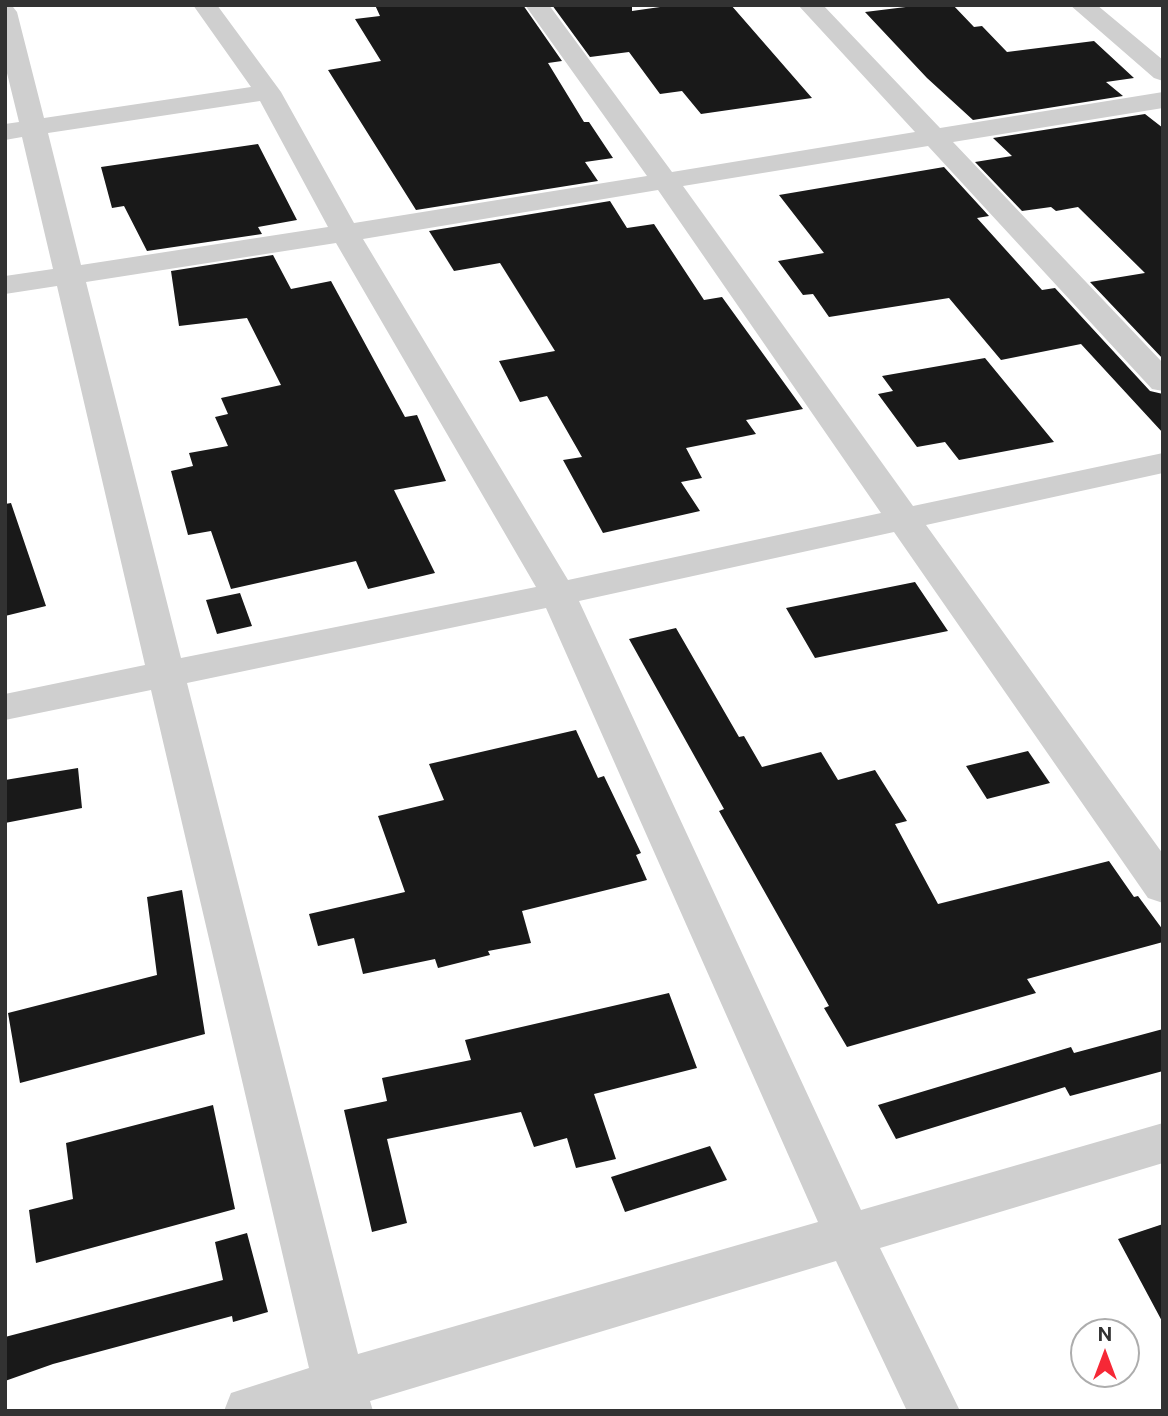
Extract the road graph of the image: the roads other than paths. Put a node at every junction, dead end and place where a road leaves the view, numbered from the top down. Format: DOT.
graph roads {
  1 [pos="205,5"];
  2 [pos="537,5"];
  3 [pos="810,5"];
  4 [pos="1082,5"];
  5 [pos="5,12"];
  6 [pos="1163,73"];
  7 [pos="268,92"];
  8 [pos="1163,100"];
  9 [pos="19,130"];
  10 [pos="937,137"];
  11 [pos="665,181"];
  12 [pos="345,233"];
  13 [pos="69,275"];
  14 [pos="5,285"];
  15 [pos="1163,382"];
  16 [pos="1163,463"];
  17 [pos="902,518"];
  18 [pos="558,594"];
  19 [pos="166,673"];
  20 [pos="5,707"];
  21 [pos="1163,887"];
  22 [pos="1163,1143"];
  23 [pos="848,1235"];
  24 [pos="343,1398"];
  25 [pos="250,1411"];
  26 [pos="934,1411"];
  1 -- 7 [label="street"];
  2 -- 11 [label="street"];
  3 -- 10 [label="street"];
  4 -- 6 [label="street"];
  5 -- 9 [label="street"];
  7 -- 9 [label="street"];
  7 -- 12 [label="street"];
  8 -- 10 [label="street"];
  9 -- 13 [label="street"];
  10 -- 11 [label="street"];
  10 -- 15 [label="street"];
  11 -- 12 [label="street"];
  11 -- 17 [label="street"];
  12 -- 13 [label="street"];
  12 -- 18 [label="street"];
  13 -- 14 [label="street"];
  13 -- 19 [label="street"];
  16 -- 17 [label="street"];
  17 -- 18 [label="street"];
  17 -- 21 [label="street"];
  18 -- 19 [label="street"];
  18 -- 23 [label="street"];
  19 -- 20 [label="street"];
  19 -- 24 [label="street"];
  22 -- 23 [label="street"];
  23 -- 24 [label="street"];
  23 -- 26 [label="street"];
  24 -- 25 [label="street"];
}
